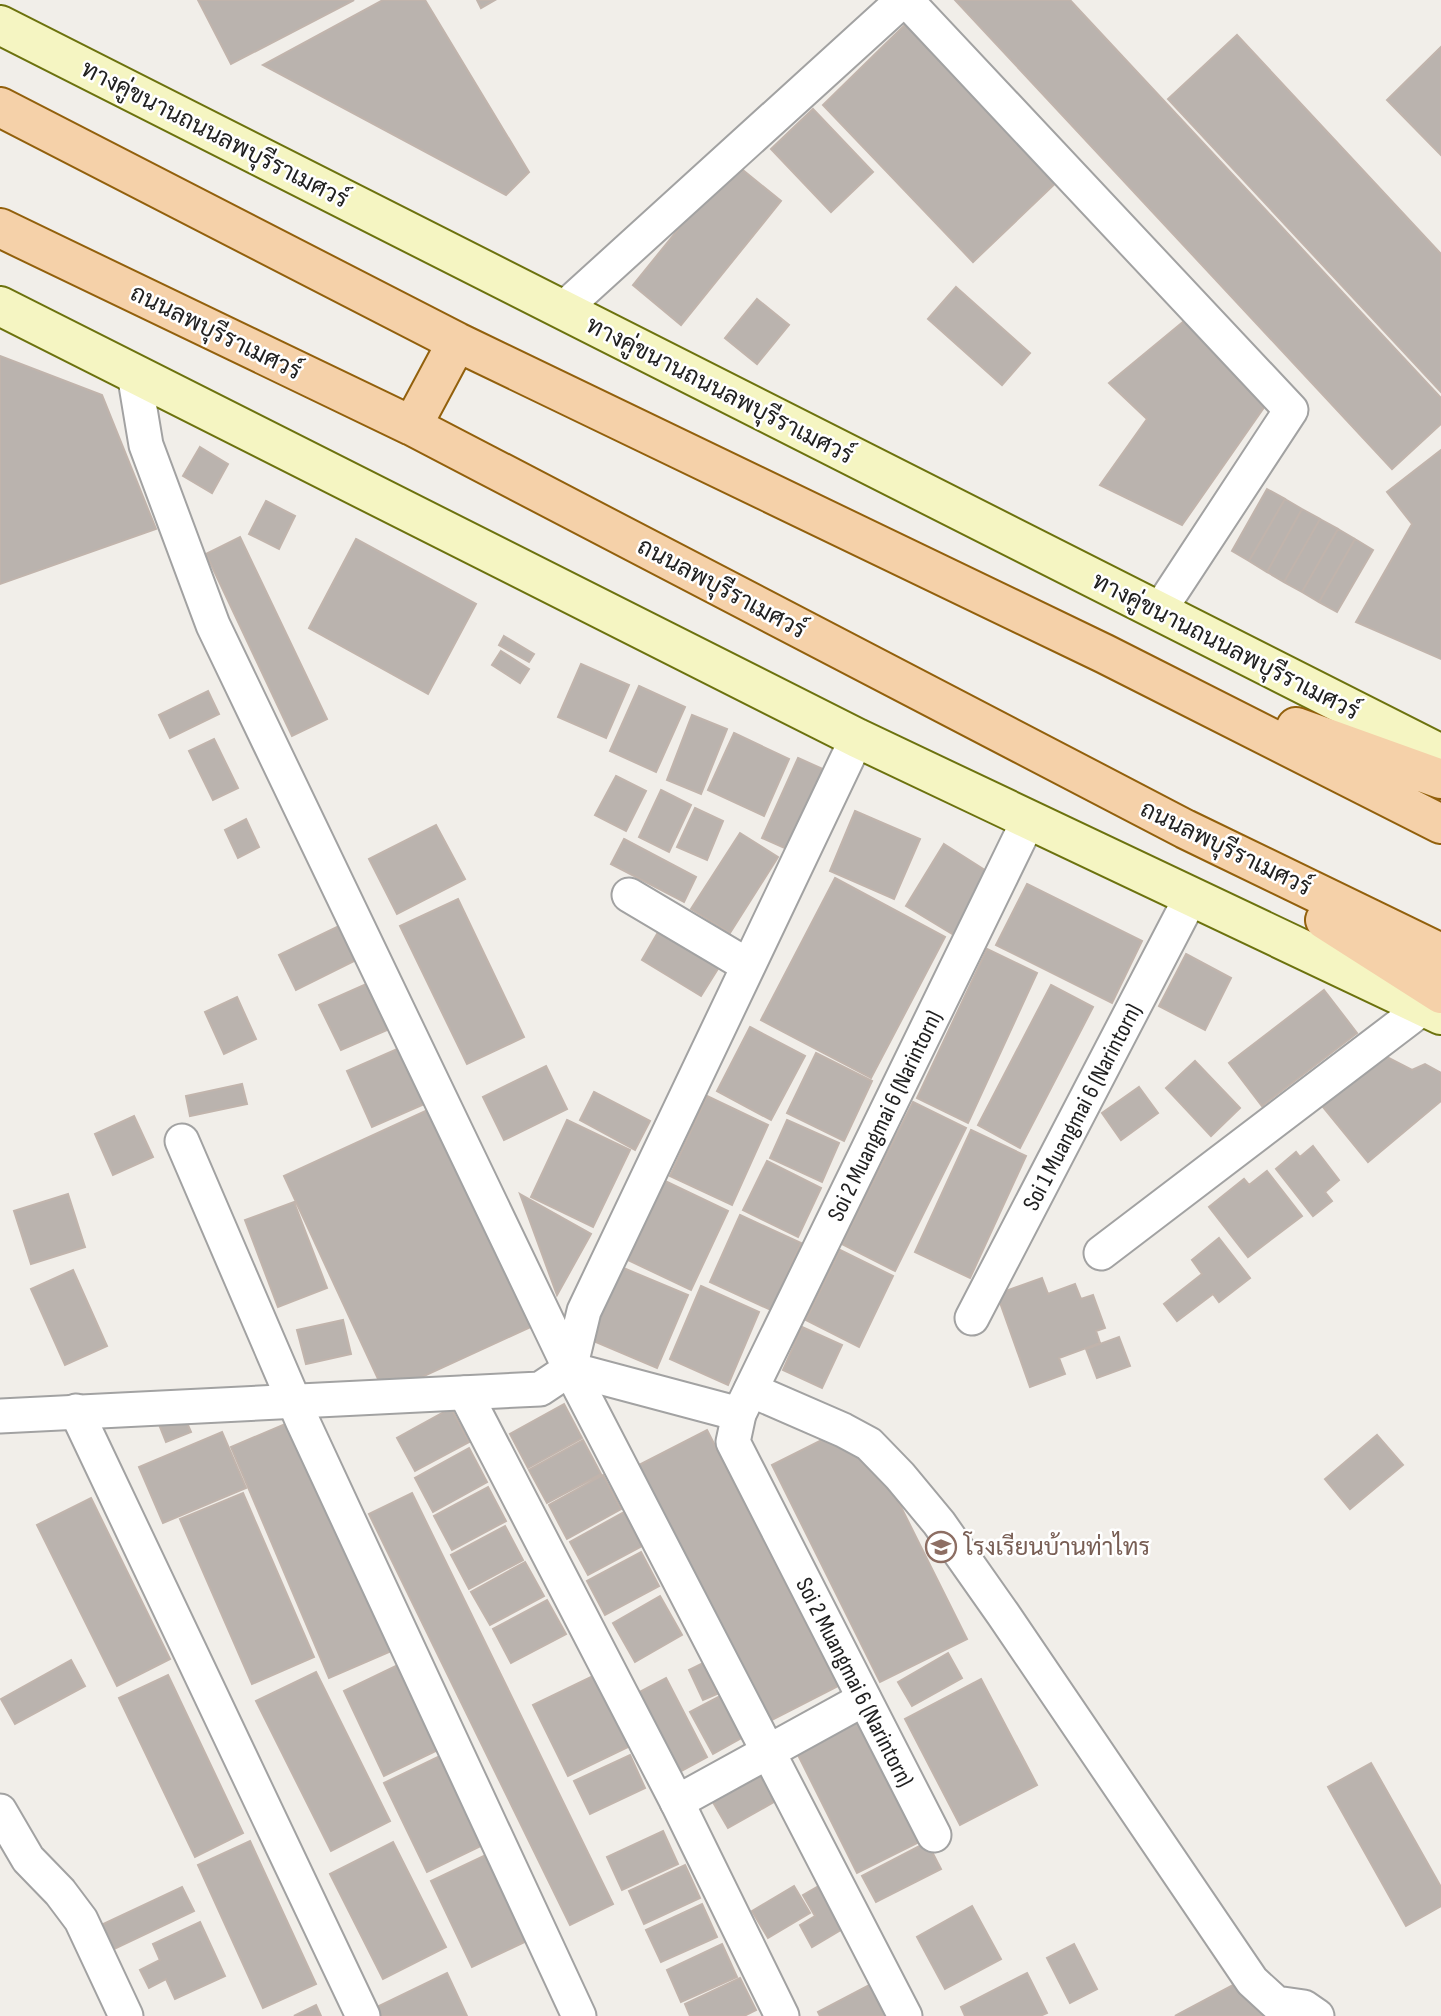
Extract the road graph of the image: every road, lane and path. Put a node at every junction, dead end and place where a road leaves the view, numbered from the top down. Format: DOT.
graph roads {
  1 [pos="905,0"];
  2 [pos="0,25"];
  3 [pos="0,107"];
  4 [pos="0,228"];
  5 [pos="0,306"];
  6 [pos="562,310"];
  7 [pos="457,342"];
  8 [pos="134,373"];
  9 [pos="412,426"];
  10 [pos="1159,611"];
  11 [pos="1105,654"];
  12 [pos="858,738"];
  13 [pos="1441,754"];
  14 [pos="1441,779"];
  15 [pos="1029,819"];
  16 [pos="1441,824"];
  17 [pos="1185,829"];
  18 [pos="629,895"];
  19 [pos="1191,897"];
  20 [pos="1441,953"];
  21 [pos="747,965"];
  22 [pos="1435,1005"];
  23 [pos="182,1142"];
  24 [pos="1101,1253"];
  25 [pos="972,1318"];
  26 [pos="570,1370"];
  27 [pos="465,1392"];
  28 [pos="294,1401"];
  29 [pos="745,1402"];
  30 [pos="76,1411"];
  31 [pos="0,1416"];
  32 [pos="864,1699"];
  33 [pos="767,1752"];
  34 [pos="677,1802"];
  35 [pos="0,1811"];
  36 [pos="934,1835"];
  37 [pos="126,2016"];
  38 [pos="363,2016"];
  39 [pos="579,2016"];
  40 [pos="782,2016"];
  41 [pos="905,2016"];
  42 [pos="1317,2016"];
  1 -- 6 [label="street"];
  1 -- 10 [label="street"];
  2 -- 6 [label="main road, ทางคู่ขนานถนนลพบุรีราเมศวร์"];
  3 -- 7 [label="main road"];
  4 -- 9 [label="main road, ถนนลพบุรีราเมศวร์"];
  5 -- 8 [label="main road"];
  6 -- 10 [label="main road, ทางคู่ขนานถนนลพบุรีราเมศวร์"];
  7 -- 9 [label="main road"];
  7 -- 11 [label="main road"];
  8 -- 12 [label="main road"];
  8 -- 26 [label="street"];
  9 -- 17 [label="main road, ถนนลพบุรีราเมศวร์"];
  10 -- 13 [label="main road, ทางคู่ขนานถนนลพบุรีราเมศวร์"];
  11 -- 14 [label="main road"];
  11 -- 16 [label="main road"];
  12 -- 15 [label="main road"];
  12 -- 21 [label="street"];
  15 -- 19 [label="main road"];
  15 -- 29 [label="street, Soi 2 Muangmai 6 (Narintorn)"];
  17 -- 20 [label="main road, ถนนลพบุรีราเมศวร์"];
  17 -- 22 [label="main road"];
  18 -- 21 [label="street"];
  19 -- 22 [label="main road"];
  19 -- 25 [label="street, Soi 1 Muangmai 6 (Narintorn)"];
  21 -- 26 [label="street"];
  22 -- 24 [label="street"];
  23 -- 28 [label="street"];
  26 -- 27 [label="street"];
  26 -- 29 [label="street"];
  26 -- 33 [label="street"];
  27 -- 28 [label="street"];
  27 -- 34 [label="street"];
  28 -- 30 [label="street"];
  28 -- 39 [label="street"];
  29 -- 32 [label="street, Soi 2 Muangmai 6 (Narintorn)"];
  29 -- 42 [label="street"];
  30 -- 31 [label="street"];
  30 -- 38 [label="street"];
  32 -- 33 [label="street"];
  32 -- 36 [label="street, Soi 2 Muangmai 6 (Narintorn)"];
  33 -- 34 [label="street"];
  33 -- 41 [label="street"];
  34 -- 40 [label="street"];
  35 -- 37 [label="street"];
}
